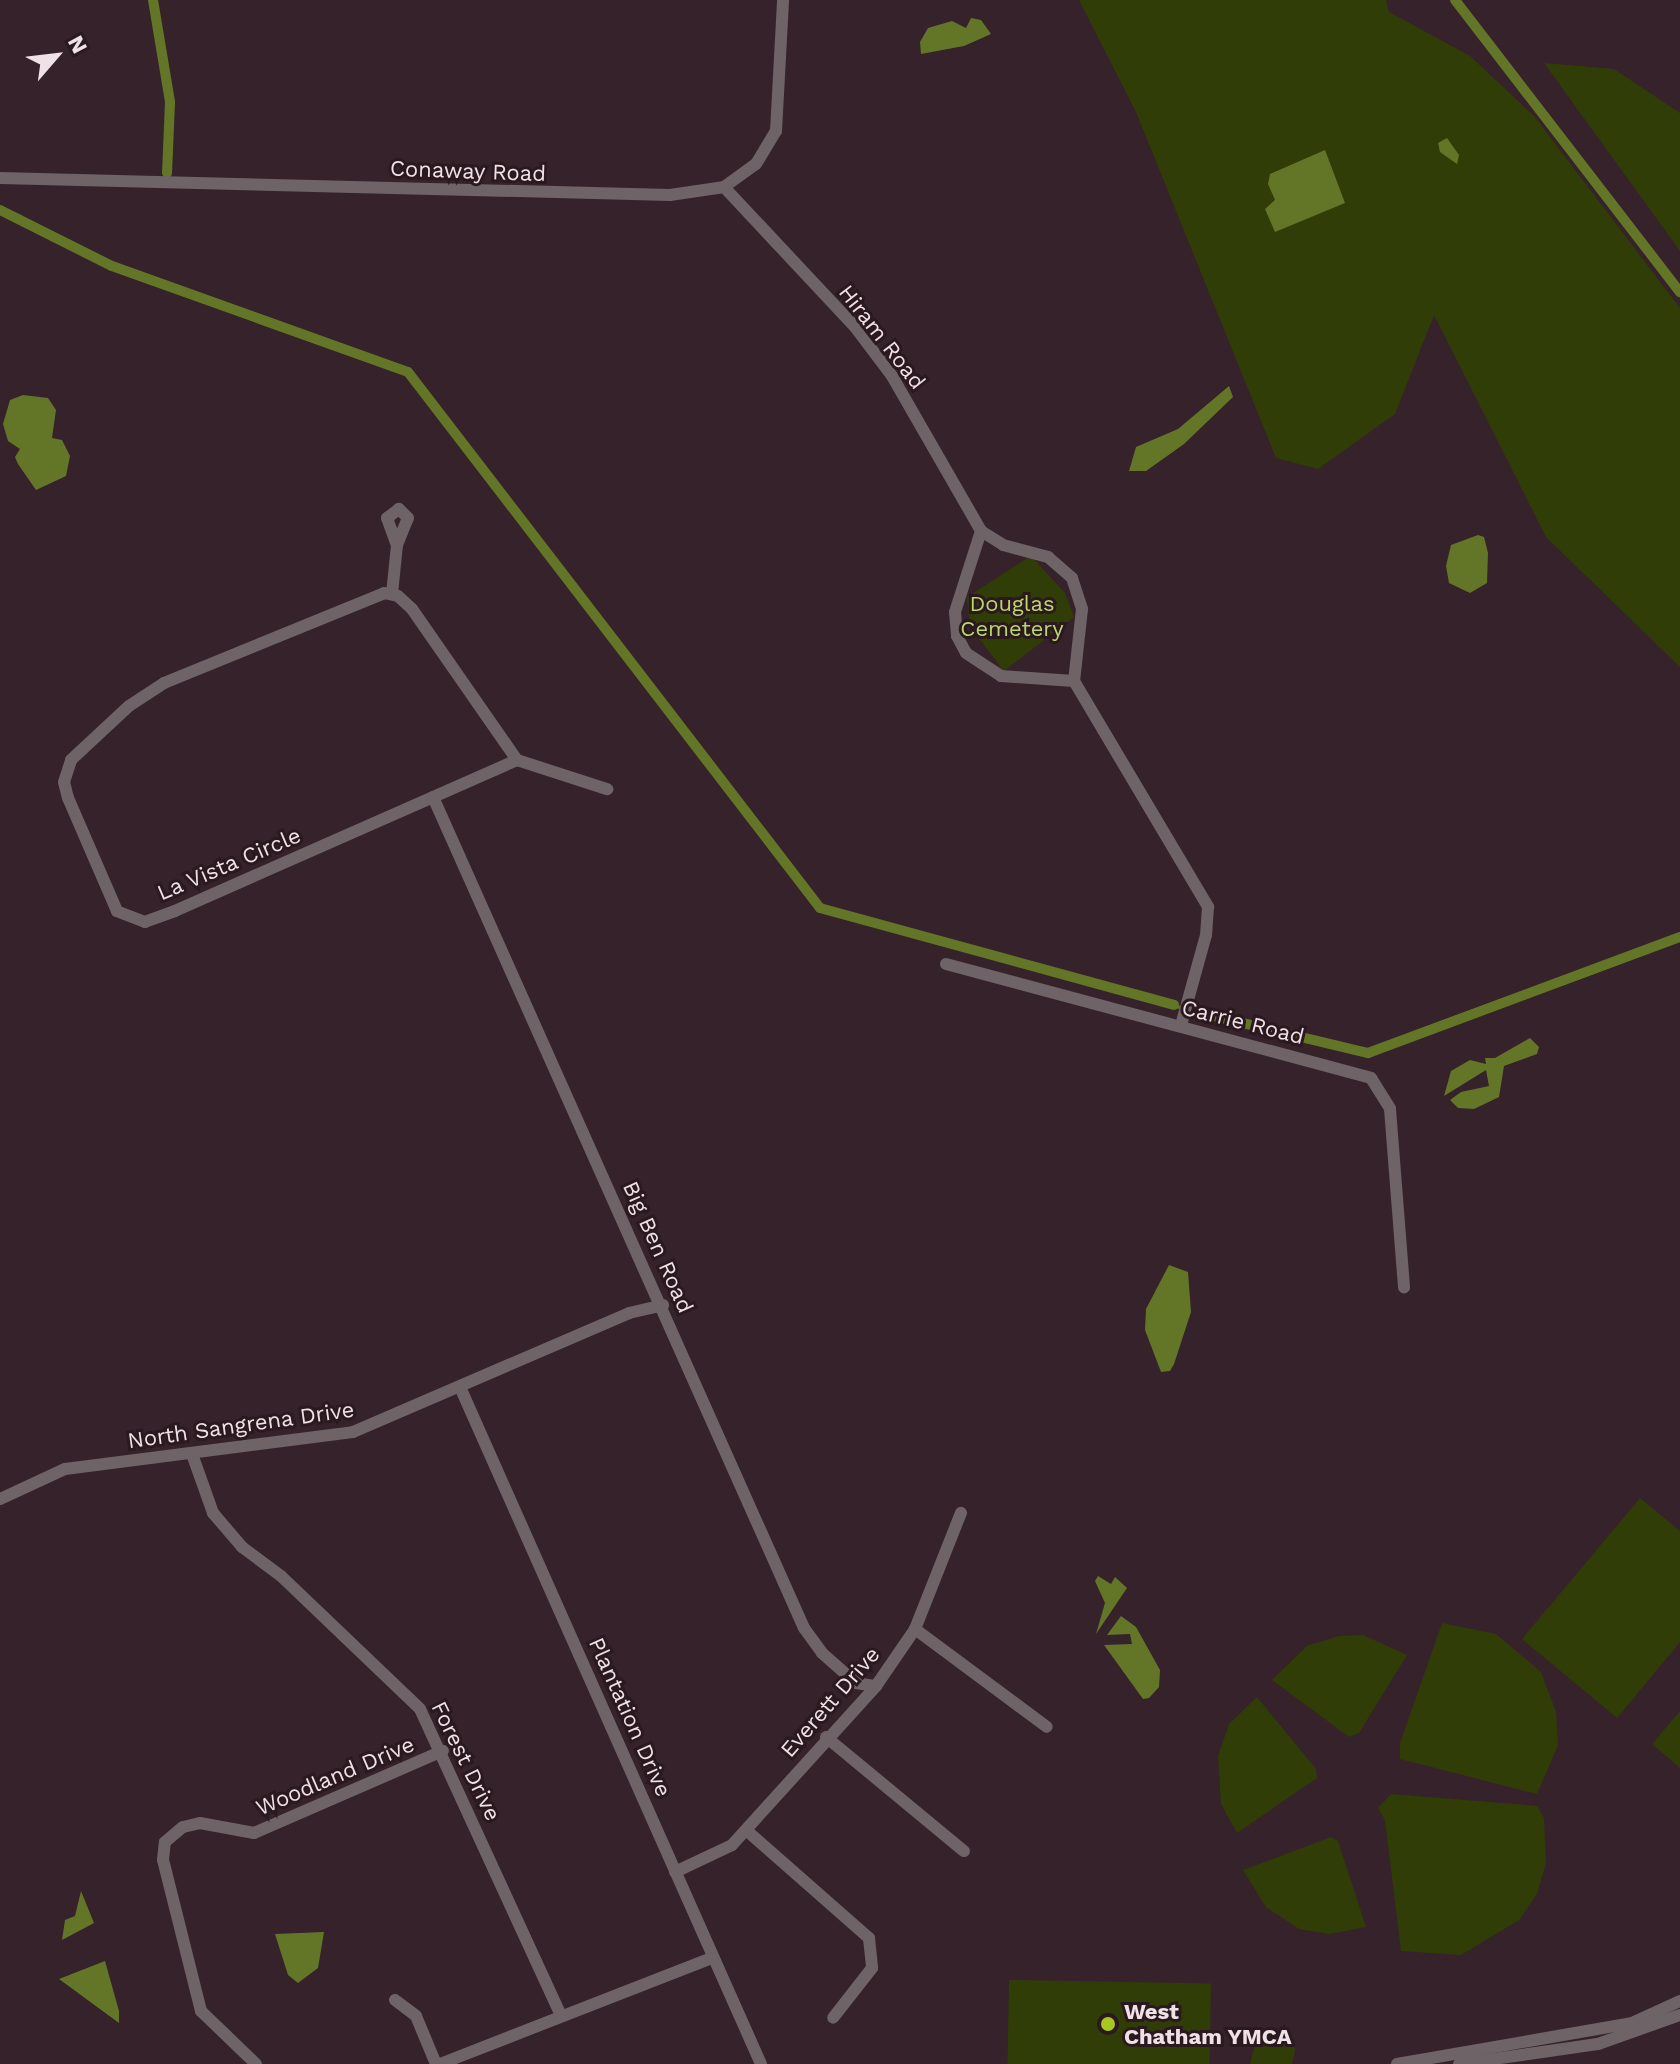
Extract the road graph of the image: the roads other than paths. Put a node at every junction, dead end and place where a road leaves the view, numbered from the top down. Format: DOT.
graph roads {
  1 [pos="783,0"];
  2 [pos="0,178"];
  3 [pos="724,187"];
  4 [pos="981,531"];
  5 [pos="397,545"];
  6 [pos="392,594"];
  7 [pos="1074,681"];
  8 [pos="517,760"];
  9 [pos="607,789"];
  10 [pos="433,797"];
  11 [pos="946,964"];
  12 [pos="1181,1025"];
  13 [pos="1404,1287"];
  14 [pos="663,1305"];
  15 [pos="460,1387"];
  16 [pos="192,1454"];
  17 [pos="0,1499"];
  18 [pos="961,1513"];
  19 [pos="915,1629"];
  20 [pos="876,1686"];
  21 [pos="1047,1727"];
  22 [pos="826,1737"];
  23 [pos="443,1751"];
  24 [pos="746,1830"];
  25 [pos="964,1851"];
  26 [pos="675,1872"];
  27 [pos="712,1958"];
  28 [pos="395,2000"];
  29 [pos="1680,2001"];
  30 [pos="1680,2015"];
  31 [pos="561,2016"];
  32 [pos="833,2018"];
  33 [pos="256,2064"];
  34 [pos="438,2064"];
  35 [pos="761,2064"];
  36 [pos="1397,2064"];
  37 [pos="1459,2064"];
  1 -- 3 [label="street, Conaway Road"];
  2 -- 3 [label="street, Conaway Road"];
  3 -- 4 [label="street, Hiram Road"];
  4 -- 7 [label="street"];
  4 -- 7 [label="street"];
  5 -- 6 [label="street"];
  6 -- 8 [label="street"];
  6 -- 10 [label="street, La Vista Circle"];
  7 -- 12 [label="street"];
  8 -- 9 [label="street"];
  8 -- 10 [label="street, La Vista Circle"];
  10 -- 14 [label="street, Big Ben Road"];
  11 -- 12 [label="street, Carrie Road"];
  12 -- 13 [label="street, Carrie Road"];
  14 -- 15 [label="street, North Sangrena Drive"];
  14 -- 20 [label="street, Big Ben Road"];
  15 -- 16 [label="street, North Sangrena Drive"];
  15 -- 26 [label="street, Plantation Drive"];
  16 -- 17 [label="street, North Sangrena Drive"];
  16 -- 23 [label="street, Forest Drive"];
  18 -- 19 [label="street, Everett Drive"];
  19 -- 20 [label="street, Everett Drive"];
  19 -- 21 [label="street"];
  20 -- 22 [label="street, Everett Drive"];
  22 -- 24 [label="street, Everett Drive"];
  22 -- 25 [label="street"];
  23 -- 31 [label="street, Forest Drive"];
  23 -- 33 [label="street, Woodland Drive"];
  24 -- 26 [label="street, Everett Drive"];
  24 -- 32 [label="street"];
  26 -- 27 [label="street, Plantation Drive"];
  27 -- 31 [label="street"];
  27 -- 35 [label="street, Plantation Drive"];
  28 -- 34 [label="street"];
  29 -- 36 [label="street"];
  30 -- 37 [label="street"];
  31 -- 34 [label="street"];
}
